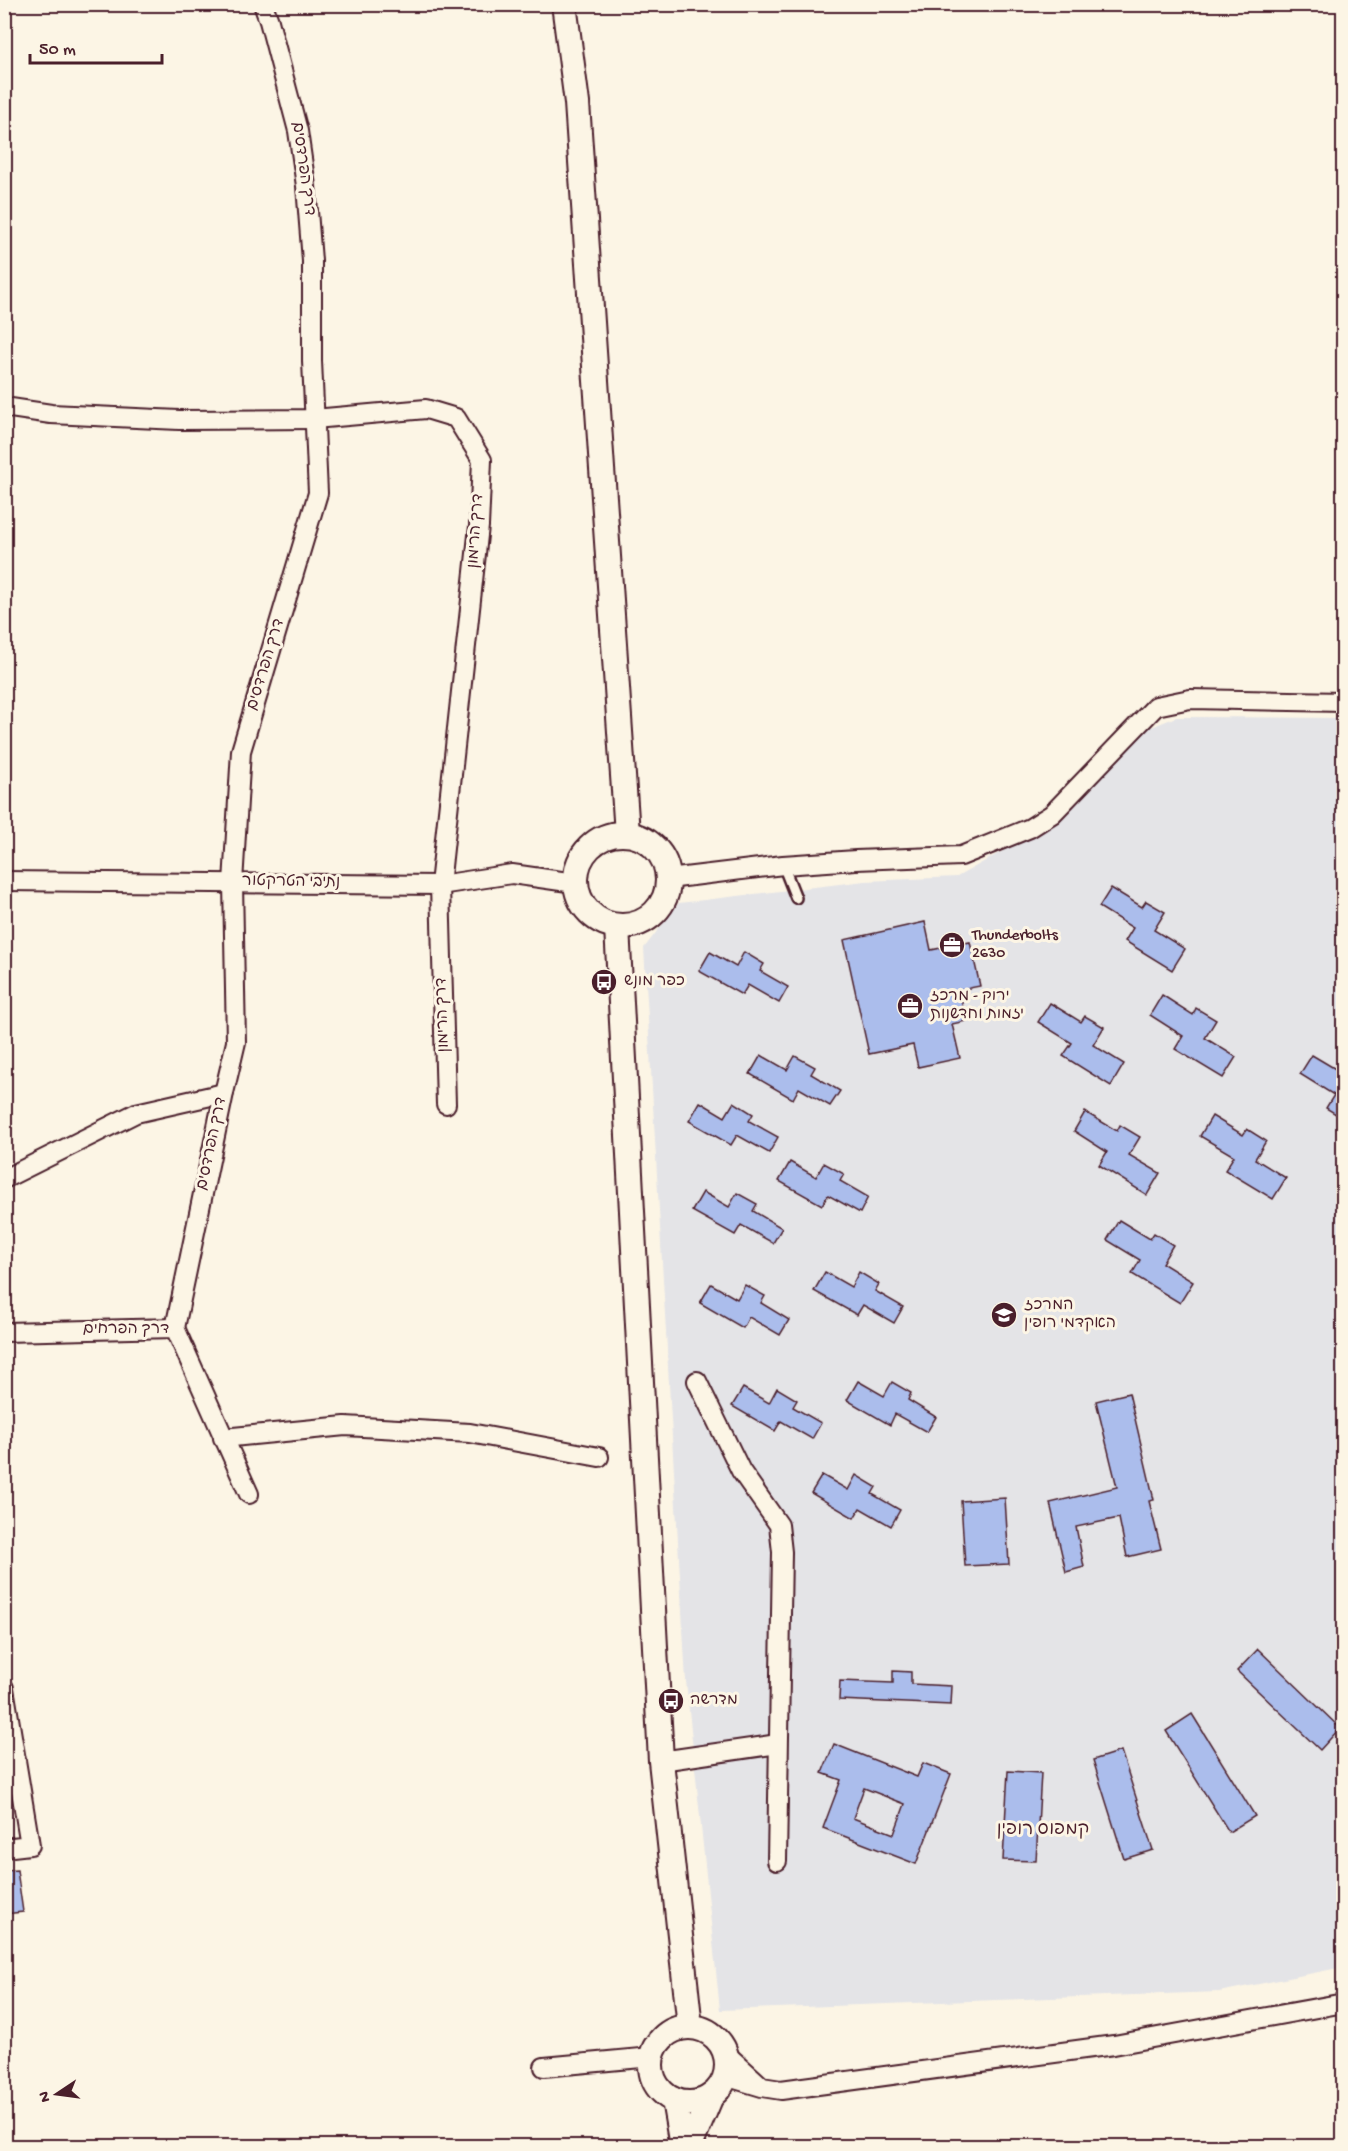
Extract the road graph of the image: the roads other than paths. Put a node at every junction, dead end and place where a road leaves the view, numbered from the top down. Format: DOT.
graph roads {
  1 [pos="263,4"];
  2 [pos="564,4"];
  3 [pos="4,407"];
  4 [pos="314,419"];
  5 [pos="1344,702"];
  6 [pos="627,834"];
  7 [pos="783,866"];
  8 [pos="668,879"];
  9 [pos="4,881"];
  10 [pos="233,883"];
  11 [pos="575,883"];
  12 [pos="440,885"];
  13 [pos="796,898"];
  14 [pos="617,927"];
  15 [pos="224,1093"];
  16 [pos="446,1104"];
  17 [pos="4,1179"];
  18 [pos="175,1328"];
  19 [pos="4,1332"];
  20 [pos="697,1381"];
  21 [pos="223,1438"];
  22 [pos="599,1457"];
  23 [pos="249,1494"];
  24 [pos="4,1688"];
  25 [pos="778,1744"];
  26 [pos="662,1761"];
  27 [pos="4,1848"];
  28 [pos="777,1861"];
  29 [pos="1344,2003"];
  30 [pos="690,2027"];
  31 [pos="652,2057"];
  32 [pos="725,2064"];
  33 [pos="544,2067"];
  34 [pos="711,2096"];
  35 [pos="674,2100"];
  36 [pos="682,2146"];
  37 [pos="690,2146"];
  1 -- 4 [label="street, דרך הפרדסים"];
  2 -- 6 [label="main road"];
  3 -- 4 [label="street, דרך הרימון"];
  4 -- 10 [label="street, דרך הפרדסים"];
  4 -- 12 [label="street, דרך הרימון"];
  5 -- 7 [label="street"];
  6 -- 8 [label="main road"];
  6 -- 11 [label="main road"];
  7 -- 8 [label="street"];
  7 -- 13 [label="lane"];
  8 -- 14 [label="main road"];
  9 -- 10 [label="street, נתיבי הטרקטור"];
  10 -- 12 [label="street, נתיבי הטרקטור"];
  10 -- 15 [label="street, דרך הפרדסים"];
  11 -- 12 [label="street, נתיבי הטרקטור"];
  11 -- 14 [label="main road"];
  12 -- 16 [label="street, דרך הרימון"];
  14 -- 26 [label="main road"];
  15 -- 17 [label="street"];
  15 -- 18 [label="street, דרך הפרדסים"];
  18 -- 19 [label="street, דרך הפרחים"];
  18 -- 21 [label="street, דרך הפרחים"];
  20 -- 25 [label="street"];
  21 -- 22 [label="street"];
  21 -- 23 [label="street, דרך הפרחים"];
  24 -- 27 [label="street"];
  25 -- 26 [label="street"];
  25 -- 28 [label="street"];
  26 -- 30 [label="main road"];
  29 -- 32 [label="street"];
  30 -- 31 [label="main road"];
  30 -- 32 [label="main road"];
  31 -- 33 [label="street"];
  31 -- 35 [label="main road"];
  32 -- 34 [label="main road"];
  34 -- 35 [label="main road"];
  34 -- 37 [label="main road"];
  35 -- 36 [label="main road"];
}
